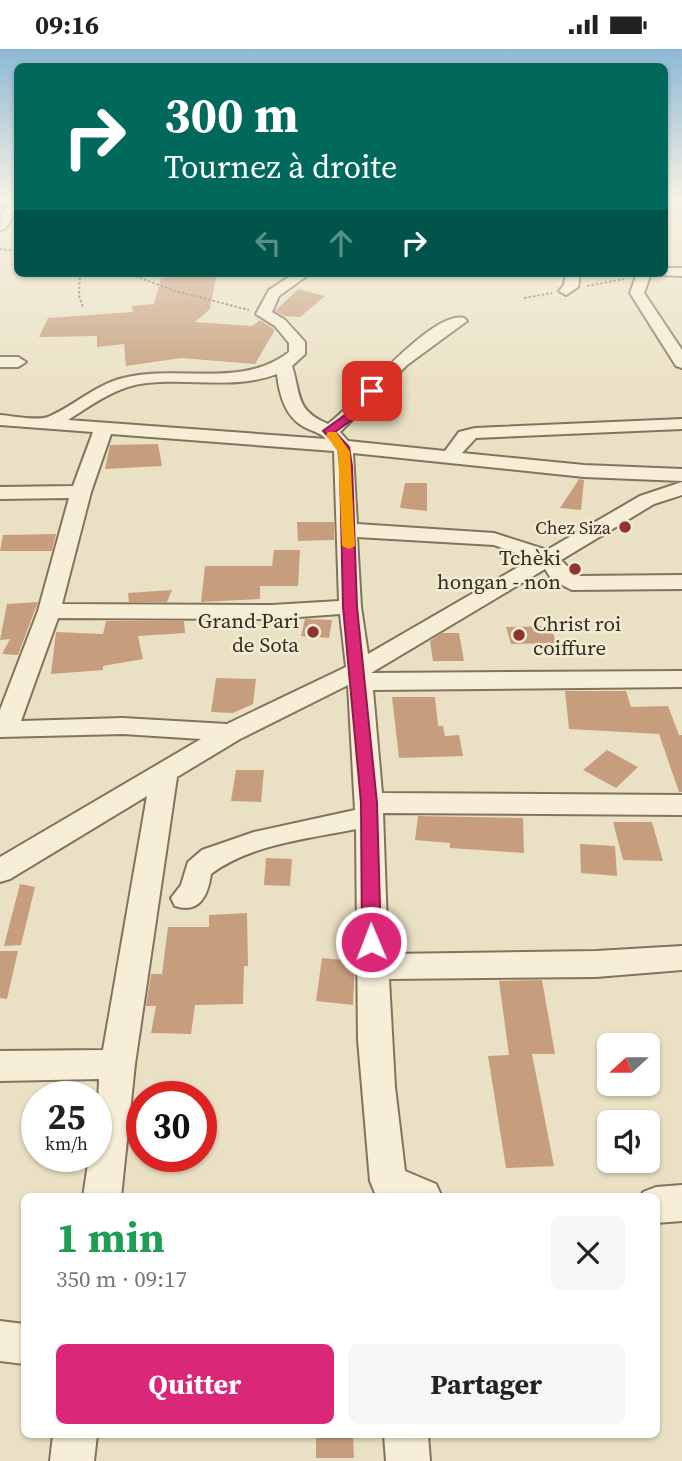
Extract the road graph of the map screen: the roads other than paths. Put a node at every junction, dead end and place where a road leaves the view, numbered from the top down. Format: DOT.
graph roads {
  1 [pos="298,277"];
  2 [pos="572,277"];
  3 [pos="643,277"];
  4 [pos="566,291"];
  5 [pos="459,321"];
  6 [pos="0,362"];
  7 [pos="18,362"];
  8 [pos="682,363"];
  9 [pos="285,368"];
  10 [pos="0,420"];
  11 [pos="50,423"];
  12 [pos="682,424"];
  13 [pos="103,429"];
  14 [pos="339,448"];
  15 [pos="449,458"];
  16 [pos="682,475"];
  17 [pos="682,488"];
  18 [pos="81,492"];
  19 [pos="0,493"];
  20 [pos="349,530"];
  21 [pos="549,558"];
  22 [pos="682,582"];
  23 [pos="350,607"];
  24 [pos="49,611"];
  25 [pos="359,676"];
  26 [pos="682,679"];
  27 [pos="3,730"];
  28 [pos="231,733"];
  29 [pos="164,773"];
  30 [pos="682,805"];
  31 [pos="369,810"];
  32 [pos="0,870"];
  33 [pos="186,898"];
  34 [pos="682,958"];
  35 [pos="372,967"];
  36 [pos="118,1064"];
  37 [pos="0,1066"];
  38 [pos="388,1189"];
  39 [pos="102,1193"];
  40 [pos="406,1193"];
  41 [pos="682,1203"];
  42 [pos="660,1205"];
  43 [pos="0,1341"];
  44 [pos="21,1344"];
  45 [pos="75,1438"];
  46 [pos="406,1438"];
  47 [pos="72,1461"];
  48 [pos="408,1461"];
  1 -- 9 [label="street"];
  2 -- 4 [label="street"];
  3 -- 8 [label="street"];
  5 -- 14 [label="street"];
  6 -- 7 [label="street"];
  9 -- 11 [label="street"];
  9 -- 14 [label="street"];
  10 -- 11 [label="street"];
  11 -- 13 [label="street"];
  12 -- 15 [label="street"];
  13 -- 14 [label="street"];
  13 -- 18 [label="street"];
  14 -- 15 [label="street"];
  14 -- 20 [label="street"];
  15 -- 16 [label="street"];
  17 -- 21 [label="street"];
  18 -- 19 [label="street"];
  18 -- 24 [label="street"];
  20 -- 21 [label="street"];
  20 -- 23 [label="street"];
  21 -- 22 [label="street"];
  21 -- 25 [label="street"];
  23 -- 24 [label="street"];
  23 -- 25 [label="street"];
  24 -- 27 [label="street"];
  25 -- 26 [label="street"];
  25 -- 28 [label="street"];
  25 -- 31 [label="street"];
  27 -- 28 [label="street"];
  28 -- 29 [label="street"];
  29 -- 32 [label="street"];
  29 -- 36 [label="street"];
  30 -- 31 [label="street"];
  31 -- 33 [label="street"];
  31 -- 35 [label="street"];
  34 -- 35 [label="street"];
  35 -- 38 [label="street"];
  36 -- 37 [label="street"];
  36 -- 39 [label="street"];
  38 -- 40 [label="street"];
  41 -- 42 [label="street"];
  43 -- 44 [label="street"];
  45 -- 47 [label="street"];
  46 -- 48 [label="street"];
}
